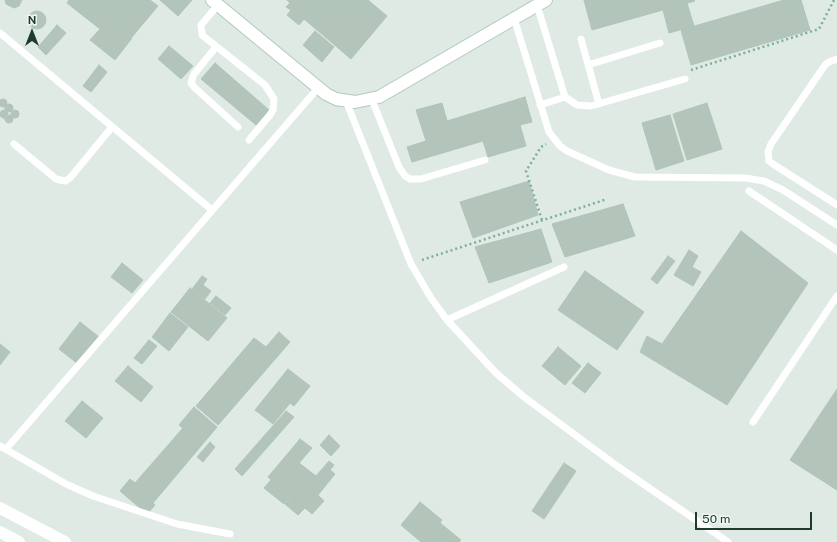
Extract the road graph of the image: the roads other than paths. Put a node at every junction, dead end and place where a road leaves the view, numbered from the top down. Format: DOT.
graph roads {
  1 [pos="215,2"];
  2 [pos="542,2"];
  3 [pos="514,18"];
  4 [pos="0,33"];
  5 [pos="581,39"];
  6 [pos="660,43"];
  7 [pos="216,47"];
  8 [pos="837,59"];
  9 [pos="588,65"];
  10 [pos="685,79"];
  11 [pos="318,88"];
  12 [pos="565,97"];
  13 [pos="372,100"];
  14 [pos="346,101"];
  15 [pos="599,104"];
  16 [pos="540,105"];
  17 [pos="112,127"];
  18 [pos="238,127"];
  19 [pos="249,140"];
  20 [pos="14,144"];
  21 [pos="484,160"];
  22 [pos="749,191"];
  23 [pos="837,205"];
  24 [pos="212,210"];
  25 [pos="837,224"];
  26 [pos="837,250"];
  27 [pos="564,266"];
  28 [pos="837,296"];
  29 [pos="447,320"];
  30 [pos="753,422"];
  31 [pos="3,448"];
  32 [pos="0,508"];
  33 [pos="0,532"];
  34 [pos="230,534"];
  35 [pos="19,542"];
  36 [pos="65,542"];
  37 [pos="728,542"];
  1 -- 7 [label="lane"];
  1 -- 11 [label="street"];
  2 -- 3 [label="street"];
  2 -- 12 [label="lane"];
  3 -- 13 [label="street"];
  3 -- 16 [label="lane"];
  4 -- 17 [label="lane"];
  5 -- 9 [label="lane"];
  6 -- 9 [label="lane"];
  7 -- 18 [label="lane"];
  7 -- 19 [label="lane"];
  8 -- 23 [label="lane"];
  9 -- 15 [label="lane"];
  10 -- 15 [label="lane"];
  11 -- 14 [label="street"];
  11 -- 24 [label="lane"];
  12 -- 15 [label="lane"];
  12 -- 16 [label="lane"];
  13 -- 14 [label="street"];
  13 -- 21 [label="lane"];
  14 -- 29 [label="lane"];
  16 -- 25 [label="lane"];
  17 -- 20 [label="lane"];
  17 -- 24 [label="lane"];
  22 -- 26 [label="lane"];
  24 -- 31 [label="lane"];
  27 -- 29 [label="lane"];
  28 -- 30 [label="lane"];
  29 -- 37 [label="lane"];
  31 -- 34 [label="lane"];
  32 -- 36 [label="street"];
  33 -- 35 [label="street"];
}
